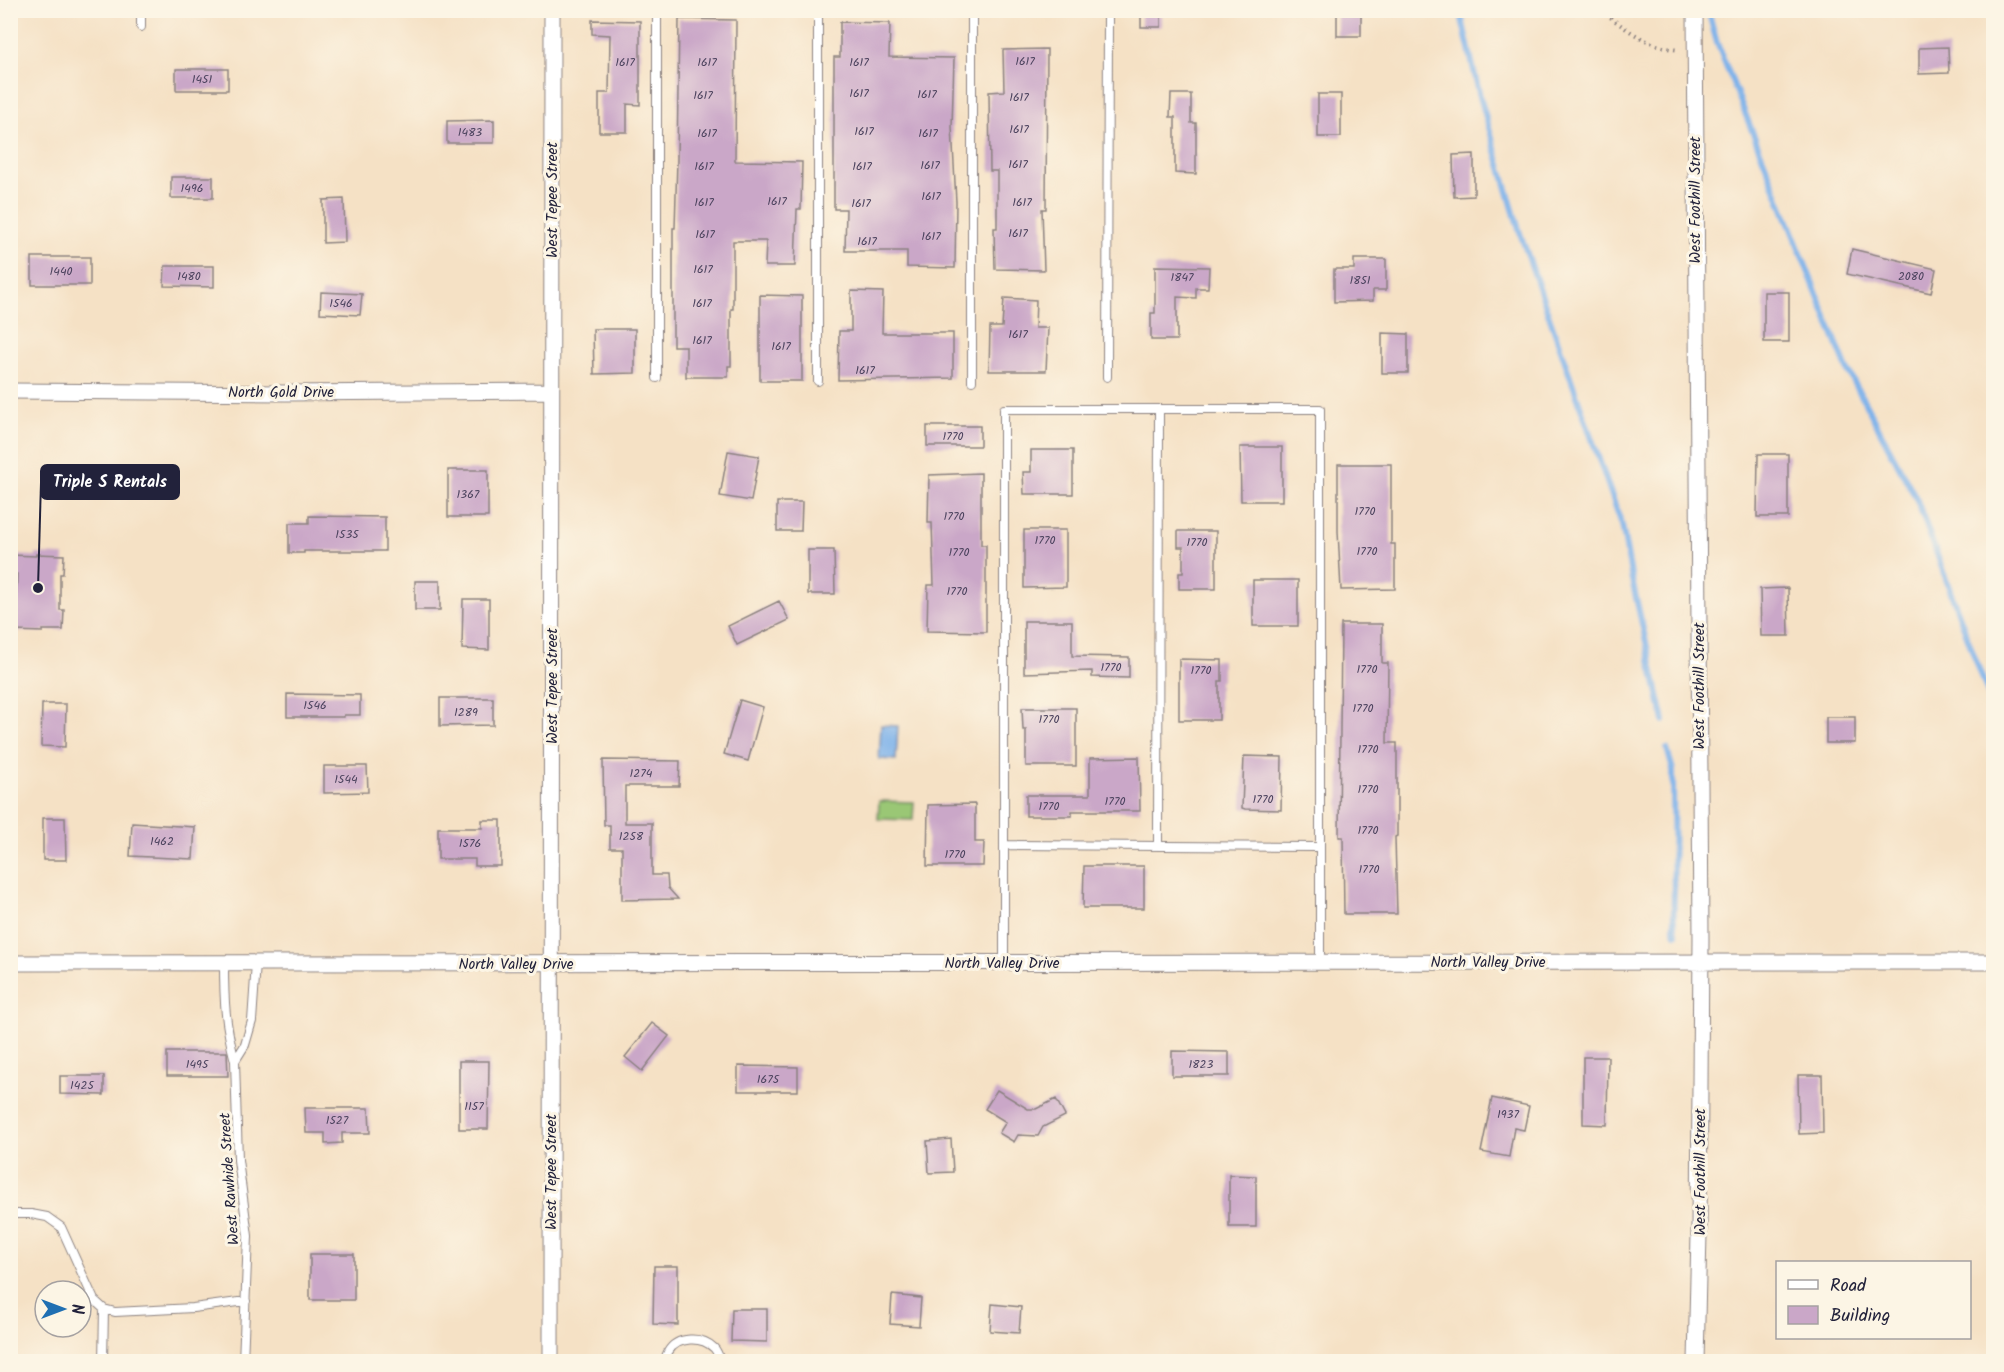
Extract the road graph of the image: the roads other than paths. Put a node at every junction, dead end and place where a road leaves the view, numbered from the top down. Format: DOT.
graph roads {
  1 [pos="141,10"];
  2 [pos="552,10"];
  3 [pos="657,10"];
  4 [pos="818,10"];
  5 [pos="972,10"];
  6 [pos="1108,10"];
  7 [pos="1695,10"];
  8 [pos="141,27"];
  9 [pos="1107,377"];
  10 [pos="657,378"];
  11 [pos="818,381"];
  12 [pos="972,381"];
  13 [pos="10,391"];
  14 [pos="551,391"];
  15 [pos="1159,409"];
  16 [pos="1004,845"];
  17 [pos="1158,846"];
  18 [pos="1320,847"];
  19 [pos="1320,962"];
  20 [pos="1994,962"];
  21 [pos="10,963"];
  22 [pos="224,963"];
  23 [pos="256,963"];
  24 [pos="1004,963"];
  25 [pos="1701,963"];
  26 [pos="552,964"];
  27 [pos="235,1061"];
  28 [pos="10,1214"];
  29 [pos="246,1301"];
  30 [pos="104,1310"];
  31 [pos="103,1362"];
  32 [pos="243,1362"];
  33 [pos="551,1362"];
  34 [pos="665,1362"];
  35 [pos="720,1362"];
  36 [pos="1696,1362"];
  1 -- 8 [label="lane"];
  2 -- 14 [label="street, West Tepee Street"];
  3 -- 10 [label="lane"];
  4 -- 11 [label="lane"];
  5 -- 12 [label="lane"];
  6 -- 9 [label="lane"];
  7 -- 25 [label="street, West Foothill Street"];
  13 -- 14 [label="street, North Gold Drive"];
  14 -- 26 [label="street, West Tepee Street"];
  15 -- 16 [label="lane"];
  15 -- 17 [label="lane"];
  15 -- 18 [label="lane"];
  16 -- 17 [label="lane"];
  16 -- 24 [label="lane"];
  17 -- 18 [label="lane"];
  18 -- 19 [label="lane"];
  19 -- 24 [label="street, North Valley Drive"];
  19 -- 25 [label="street, North Valley Drive"];
  20 -- 25 [label="street, North Valley Drive"];
  21 -- 22 [label="street, North Valley Drive"];
  22 -- 23 [label="street, North Valley Drive"];
  22 -- 27 [label="lane"];
  23 -- 26 [label="street, North Valley Drive"];
  23 -- 27 [label="lane, West Rawhide Street"];
  24 -- 26 [label="street, North Valley Drive"];
  25 -- 36 [label="street, West Foothill Street"];
  26 -- 33 [label="street, West Tepee Street"];
  27 -- 29 [label="lane, West Rawhide Street"];
  28 -- 30 [label="lane"];
  29 -- 30 [label="lane"];
  29 -- 32 [label="lane, West Rawhide Street"];
  30 -- 31 [label="lane"];
  34 -- 35 [label="lane"];
}
